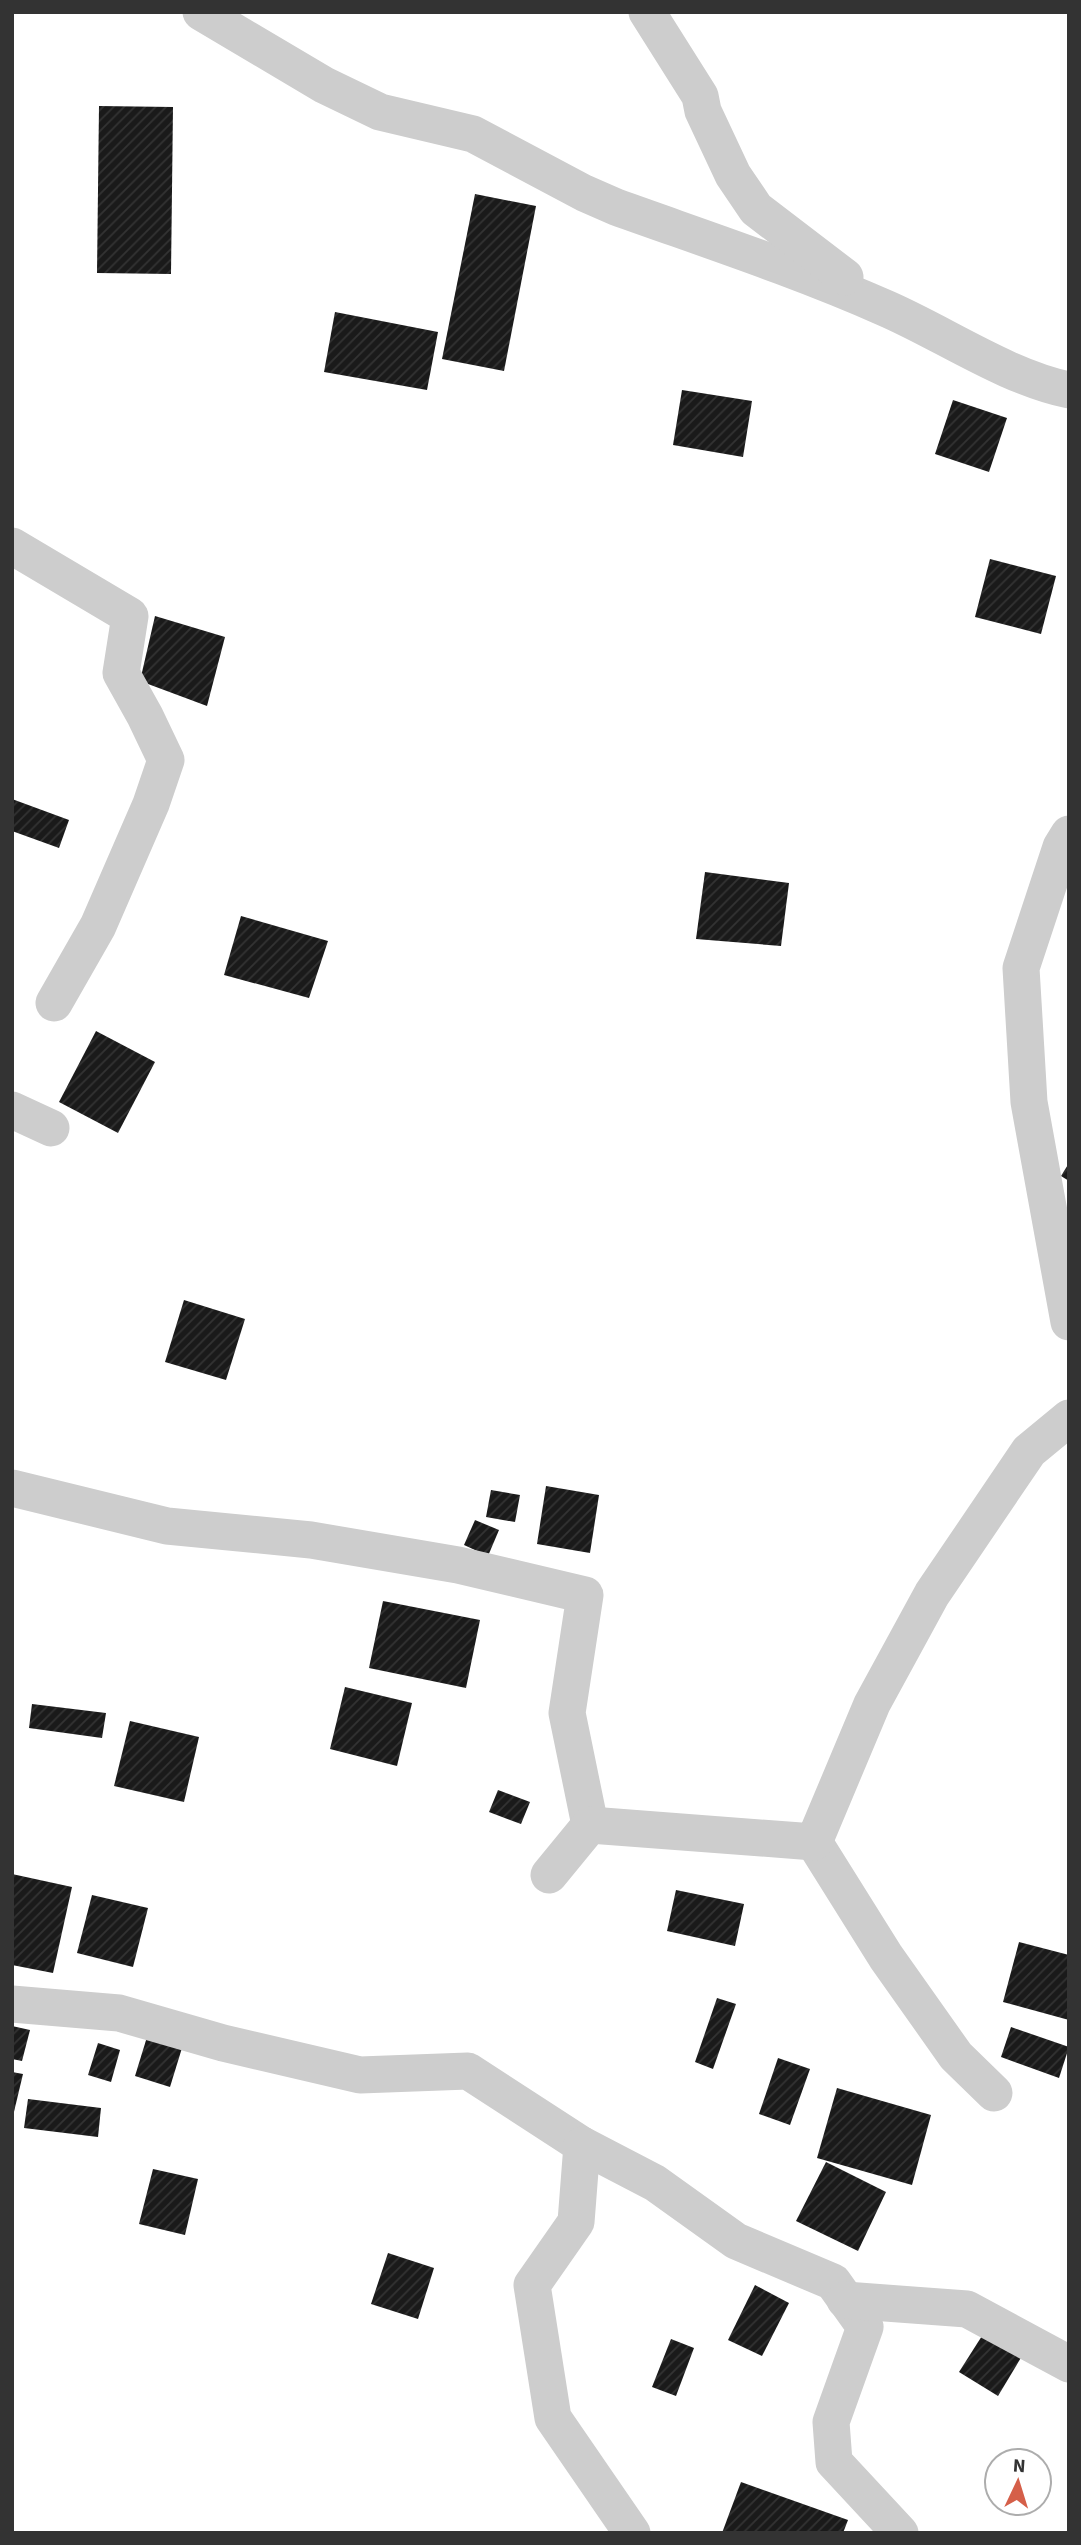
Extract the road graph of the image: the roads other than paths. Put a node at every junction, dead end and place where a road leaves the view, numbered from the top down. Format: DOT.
graph roads {
  1 [pos="201,12"];
  2 [pos="647,12"];
  3 [pos="887,308"];
  4 [pos="1069,390"];
  5 [pos="12,546"];
  6 [pos="1069,834"];
  7 [pos="54,1003"];
  8 [pos="12,1110"];
  9 [pos="51,1128"];
  10 [pos="1069,1322"];
  11 [pos="1069,1418"];
  12 [pos="12,1488"];
  13 [pos="590,1825"];
  14 [pos="814,1842"];
  15 [pos="549,1875"];
  16 [pos="12,2004"];
  17 [pos="995,2093"];
  18 [pos="582,2144"];
  19 [pos="845,2300"];
  20 [pos="1069,2364"];
  21 [pos="904,2532"];
  22 [pos="632,2533"];
  1 -- 3 [label="street"];
  2 -- 3 [label="street"];
  3 -- 4 [label="street"];
  5 -- 7 [label="street"];
  6 -- 10 [label="street"];
  8 -- 9 [label="street"];
  11 -- 14 [label="street"];
  12 -- 13 [label="street"];
  13 -- 14 [label="street"];
  13 -- 15 [label="street"];
  14 -- 17 [label="street"];
  16 -- 18 [label="street"];
  18 -- 19 [label="street"];
  18 -- 22 [label="street"];
  19 -- 20 [label="street"];
  19 -- 21 [label="street"];
}
